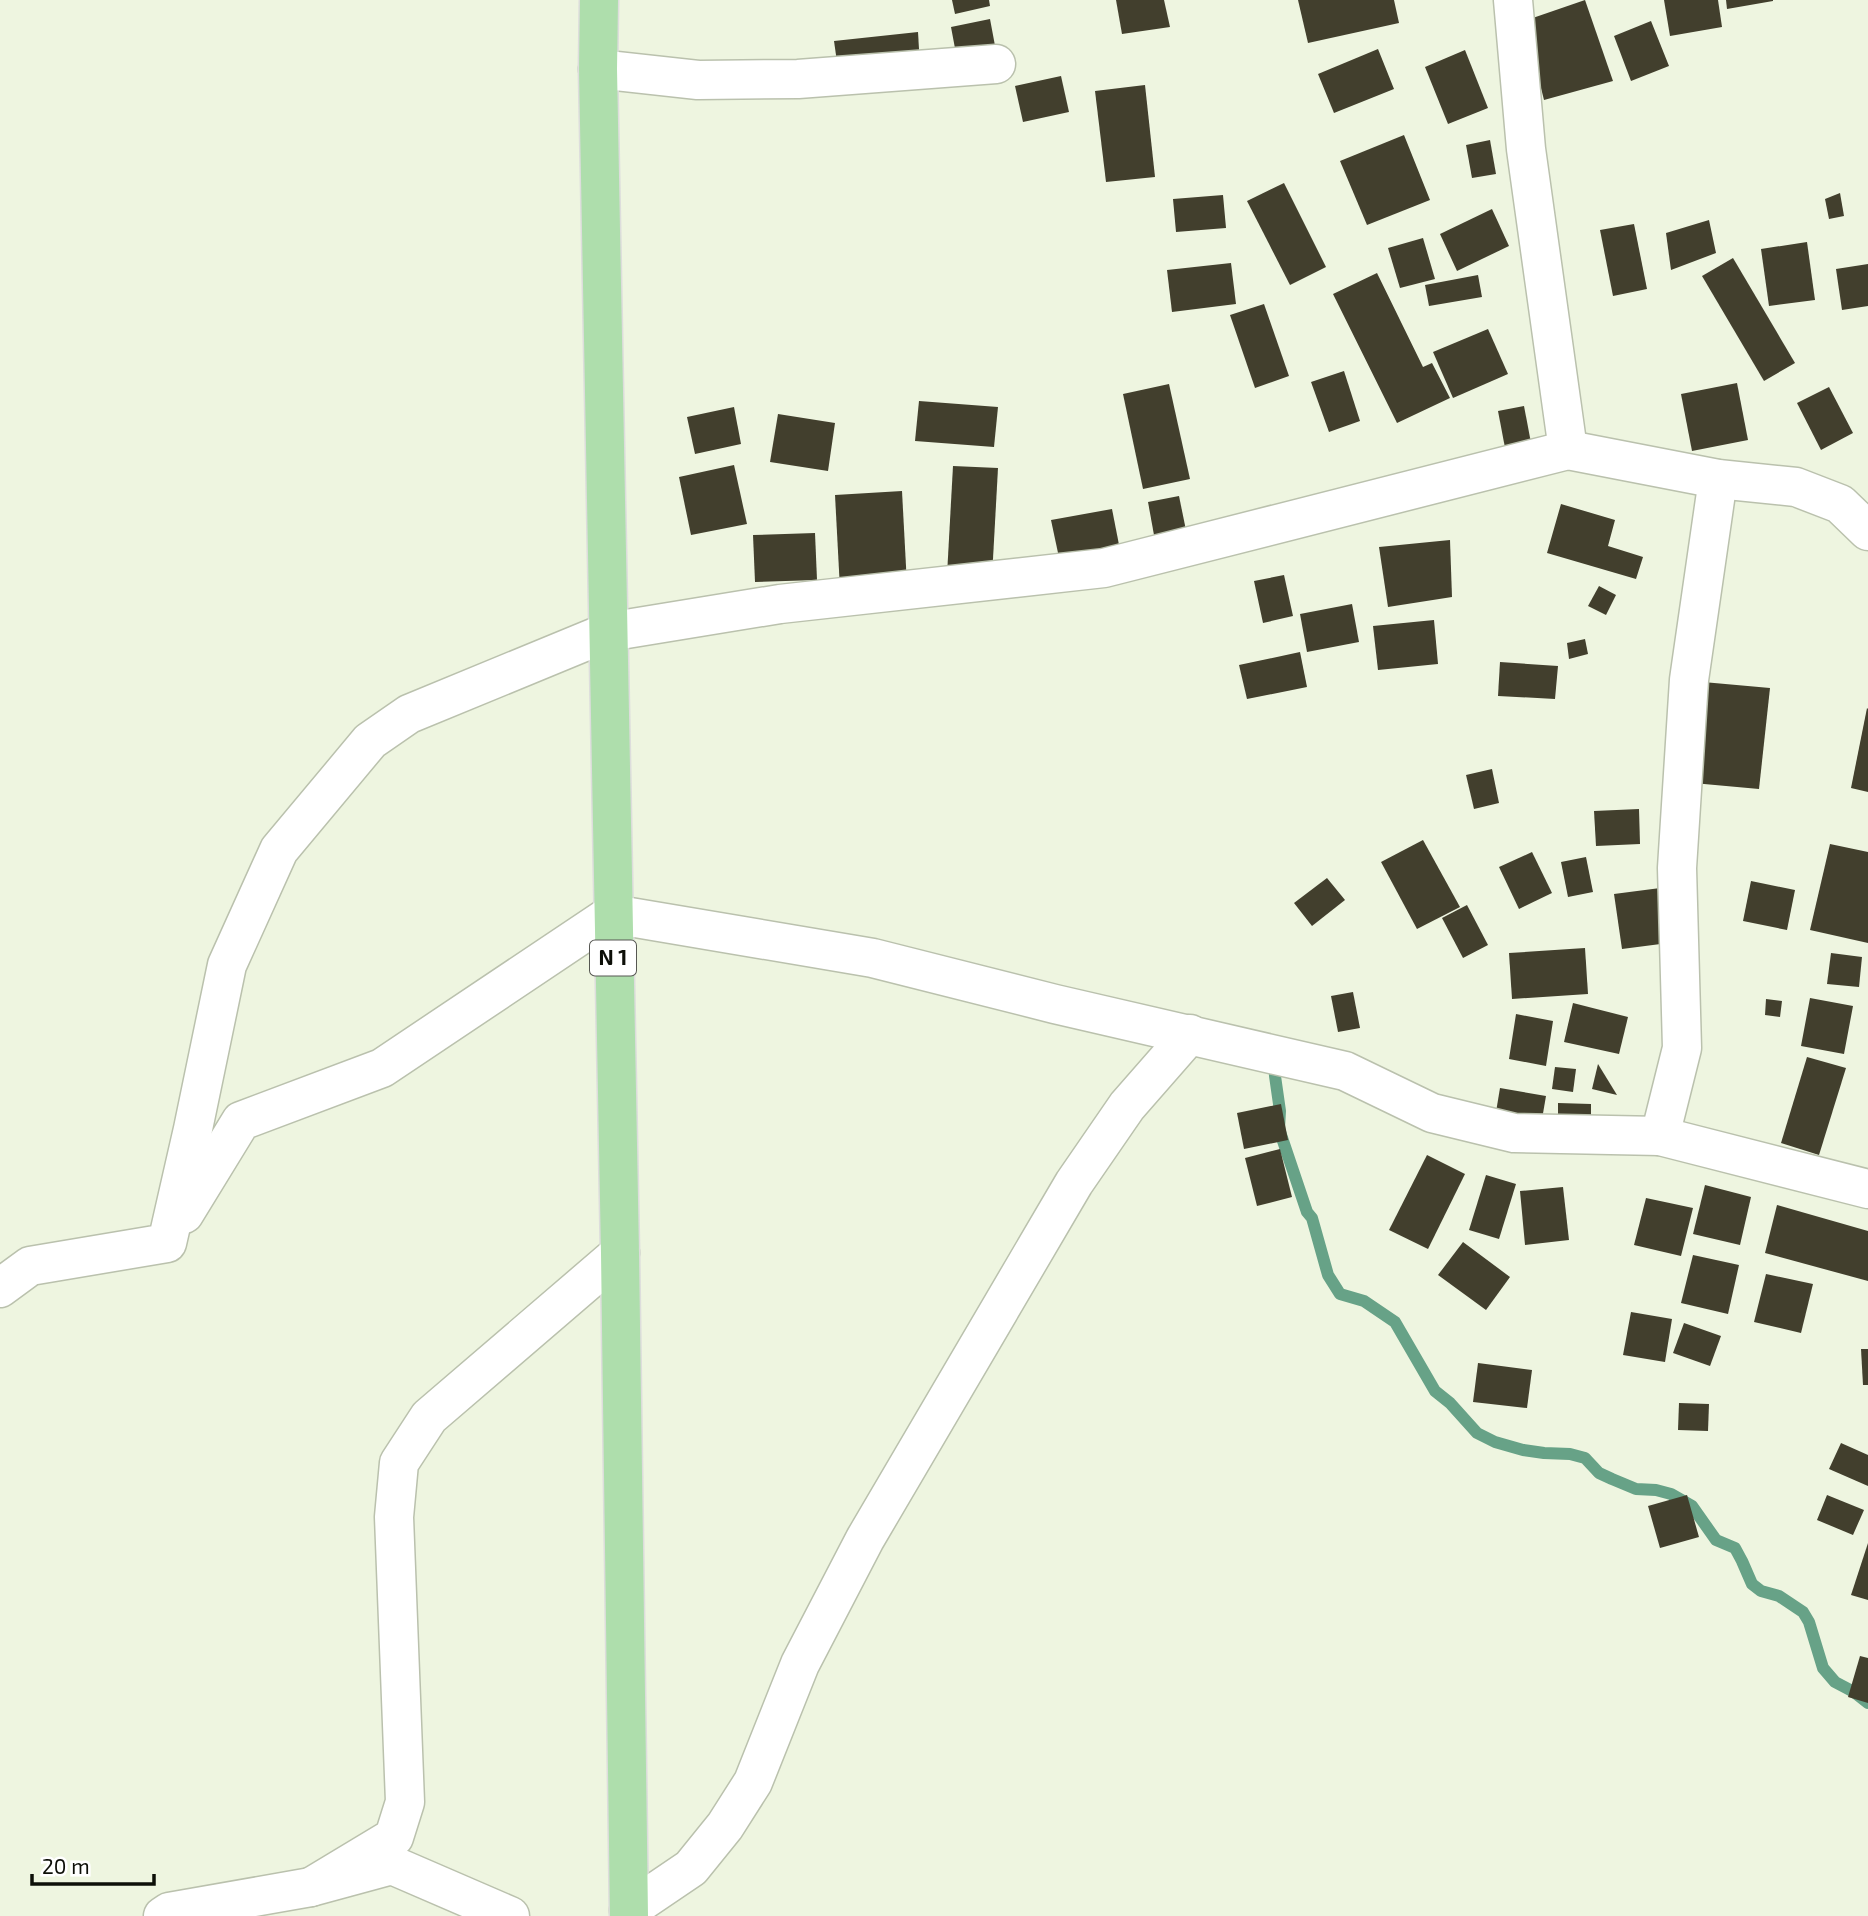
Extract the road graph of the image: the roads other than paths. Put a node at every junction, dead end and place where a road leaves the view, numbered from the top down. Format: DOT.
graph roads {
  1 [pos="599,0"];
  2 [pos="1513,0"];
  3 [pos="996,64"];
  4 [pos="598,69"];
  5 [pos="1568,450"];
  6 [pos="1718,478"];
  7 [pos="1868,531"];
  8 [pos="608,632"];
  9 [pos="612,914"];
  10 [pos="1190,1034"];
  11 [pos="1660,1136"];
  12 [pos="1868,1189"];
  13 [pos="167,1243"];
  14 [pos="620,1254"];
  15 [pos="0,1288"];
  16 [pos="311,1886"];
  17 [pos="629,1913"];
  18 [pos="163,1916"];
  19 [pos="510,1916"];
  1 -- 4 [label="highway, N 1"];
  2 -- 5 [label="street"];
  3 -- 4 [label="street"];
  4 -- 8 [label="highway, N 1"];
  5 -- 6 [label="street"];
  5 -- 8 [label="street"];
  6 -- 7 [label="street"];
  6 -- 11 [label="street"];
  8 -- 9 [label="highway, N 1"];
  8 -- 13 [label="street"];
  9 -- 10 [label="street"];
  9 -- 13 [label="street"];
  9 -- 14 [label="highway, N 1"];
  10 -- 11 [label="street"];
  10 -- 17 [label="street"];
  11 -- 12 [label="street"];
  13 -- 15 [label="street"];
  14 -- 16 [label="street"];
  14 -- 17 [label="highway, N 1"];
  16 -- 18 [label="street"];
  16 -- 19 [label="street"];
}
